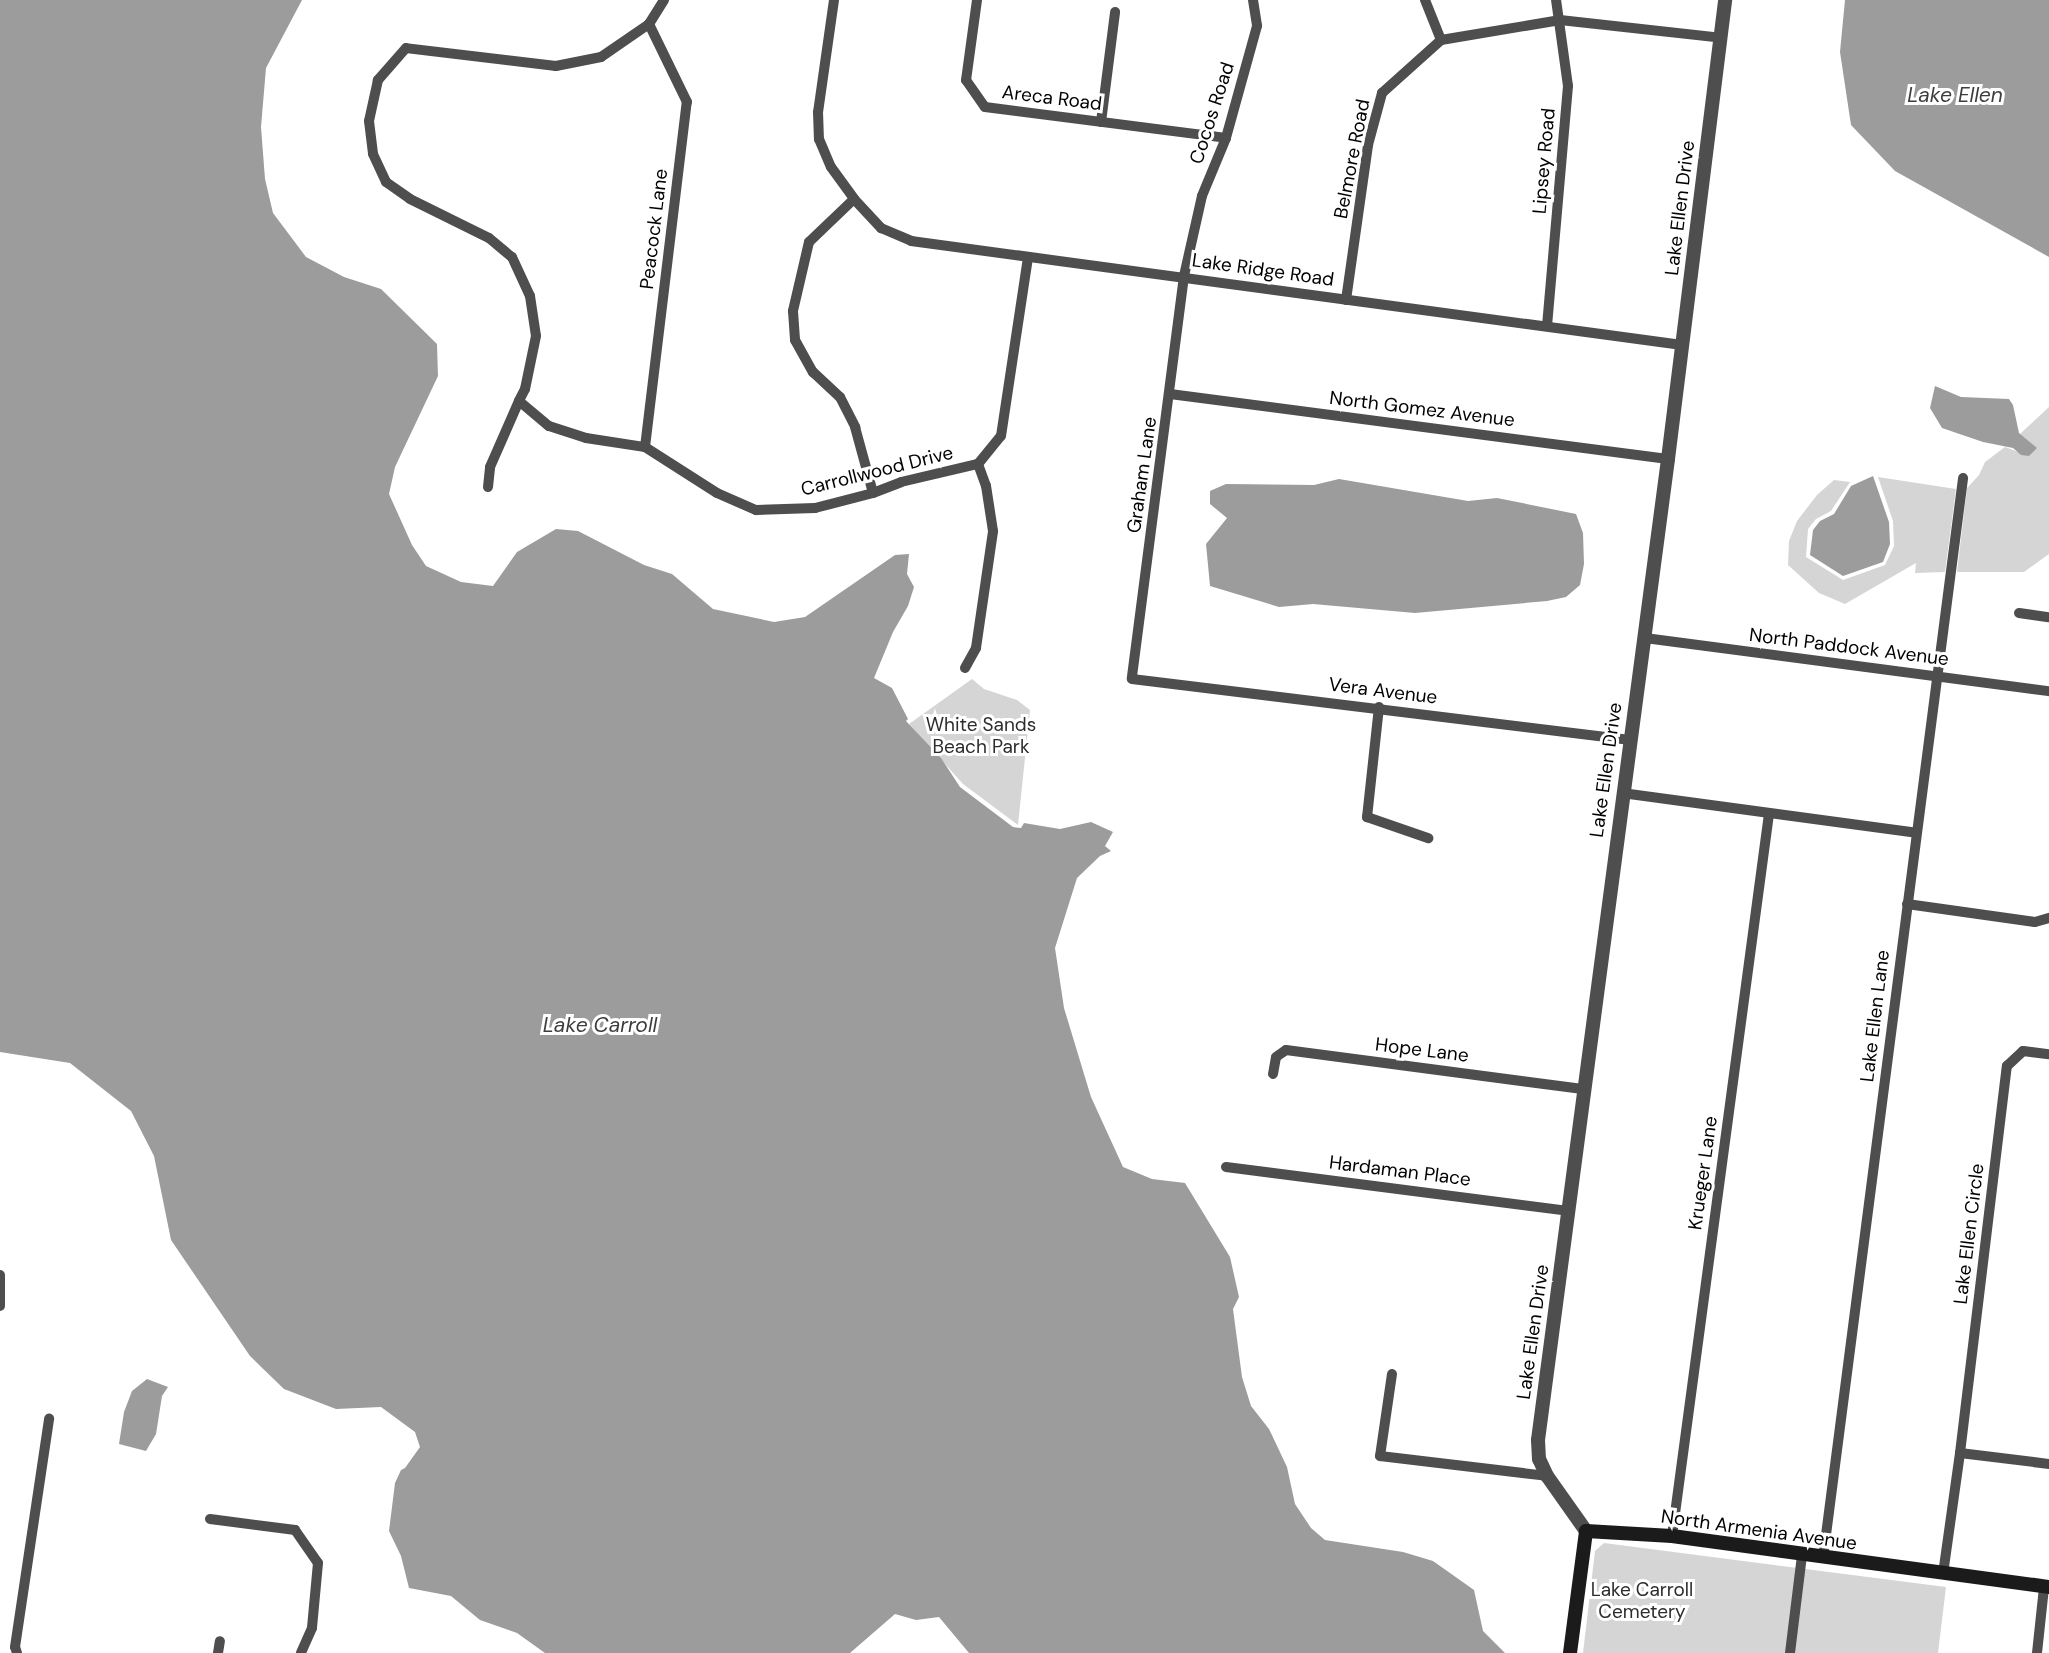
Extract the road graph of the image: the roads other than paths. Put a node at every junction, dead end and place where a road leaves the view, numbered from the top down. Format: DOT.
graph roads {
  1 [pos="664,0"];
  2 [pos="834,0"];
  3 [pos="976,0"];
  4 [pos="1253,0"];
  5 [pos="1425,0"];
  6 [pos="1556,0"];
  7 [pos="1725,0"];
  8 [pos="1115,12"];
  9 [pos="1560,20"];
  10 [pos="649,24"];
  11 [pos="1722,38"];
  12 [pos="1441,40"];
  13 [pos="1101,122"];
  14 [pos="1226,138"];
  15 [pos="854,199"];
  16 [pos="1028,257"];
  17 [pos="1184,276"];
  18 [pos="1346,300"];
  19 [pos="1547,326"];
  20 [pos="1682,345"];
  21 [pos="1170,394"];
  22 [pos="519,401"];
  23 [pos="645,447"];
  24 [pos="1668,459"];
  25 [pos="978,464"];
  26 [pos="1963,478"];
  27 [pos="488,487"];
  28 [pos="873,493"];
  29 [pos="2019,612"];
  30 [pos="2049,617"];
  31 [pos="1645,638"];
  32 [pos="965,667"];
  33 [pos="1937,676"];
  34 [pos="1132,680"];
  35 [pos="2049,691"];
  36 [pos="1379,707"];
  37 [pos="1630,740"];
  38 [pos="1622,793"];
  39 [pos="1769,814"];
  40 [pos="1916,833"];
  41 [pos="1428,838"];
  42 [pos="1907,904"];
  43 [pos="2049,918"];
  44 [pos="2049,1054"];
  45 [pos="1273,1074"];
  46 [pos="1584,1089"];
  47 [pos="1227,1167"];
  48 [pos="1568,1211"];
  49 [pos="0,1275"];
  50 [pos="0,1307"];
  51 [pos="1392,1374"];
  52 [pos="49,1419"];
  53 [pos="1960,1453"];
  54 [pos="2049,1464"];
  55 [pos="1547,1476"];
  56 [pos="210,1519"];
  57 [pos="1586,1531"];
  58 [pos="1672,1536"];
  59 [pos="1802,1555"];
  60 [pos="1823,1558"];
  61 [pos="1942,1574"];
  62 [pos="2047,1587"];
  63 [pos="220,1641"];
  64 [pos="17,1653"];
  65 [pos="218,1653"];
  66 [pos="300,1653"];
  67 [pos="1570,1653"];
  68 [pos="1790,1653"];
  69 [pos="2037,1653"];
  1 -- 10 [label="street"];
  2 -- 15 [label="street, Lake Ridge Road"];
  3 -- 13 [label="street, Areca Road"];
  4 -- 14 [label="street, Cocos Road"];
  5 -- 12 [label="street"];
  6 -- 9 [label="street, Lipsey Road"];
  7 -- 11 [label="street, Lake Ellen Drive"];
  8 -- 13 [label="street"];
  9 -- 11 [label="street"];
  9 -- 12 [label="street"];
  9 -- 19 [label="street, Lipsey Road"];
  10 -- 22 [label="street"];
  10 -- 23 [label="street, Peacock Lane"];
  11 -- 20 [label="street, Lake Ellen Drive"];
  12 -- 18 [label="street, Belmore Road"];
  13 -- 14 [label="street, Areca Road"];
  14 -- 17 [label="street, Cocos Road"];
  15 -- 16 [label="street, Lake Ridge Road"];
  15 -- 28 [label="street"];
  16 -- 17 [label="street, Lake Ridge Road"];
  16 -- 25 [label="street, Carrollwood Drive"];
  17 -- 18 [label="street, Lake Ridge Road"];
  17 -- 21 [label="street, Graham Lane"];
  18 -- 19 [label="street, Lake Ridge Road"];
  19 -- 20 [label="street, Lake Ridge Road"];
  20 -- 24 [label="street, Lake Ellen Drive"];
  21 -- 24 [label="street, North Gomez Avenue"];
  21 -- 34 [label="street, Graham Lane"];
  22 -- 23 [label="street, Carrollwood Drive"];
  22 -- 27 [label="street"];
  23 -- 28 [label="street, Carrollwood Drive"];
  24 -- 31 [label="street, Lake Ellen Drive"];
  25 -- 28 [label="street, Carrollwood Drive"];
  25 -- 32 [label="street, Carrollwood Drive"];
  26 -- 33 [label="street, Lake Ellen Lane"];
  29 -- 30 [label="street"];
  31 -- 33 [label="street, North Paddock Avenue"];
  31 -- 37 [label="street, Lake Ellen Drive"];
  33 -- 35 [label="street, North Paddock Avenue"];
  33 -- 40 [label="street, Lake Ellen Lane"];
  34 -- 36 [label="street, Vera Avenue"];
  36 -- 37 [label="street, Vera Avenue"];
  36 -- 41 [label="street"];
  37 -- 38 [label="street, Lake Ellen Drive"];
  38 -- 39 [label="street"];
  38 -- 46 [label="street, Lake Ellen Drive"];
  39 -- 40 [label="street"];
  39 -- 58 [label="street, Krueger Lane"];
  40 -- 42 [label="street, Lake Ellen Lane"];
  42 -- 43 [label="street"];
  42 -- 60 [label="street, Lake Ellen Lane"];
  44 -- 53 [label="street, Lake Ellen Circle"];
  45 -- 46 [label="street, Hope Lane"];
  46 -- 48 [label="street, Lake Ellen Drive"];
  47 -- 48 [label="street, Hardaman Place"];
  48 -- 55 [label="street, Lake Ellen Drive"];
  49 -- 50 [label="street"];
  51 -- 55 [label="street"];
  52 -- 64 [label="street"];
  53 -- 54 [label="street"];
  53 -- 61 [label="street, Lake Ellen Circle"];
  55 -- 57 [label="street, Lake Ellen Drive"];
  56 -- 66 [label="street"];
  57 -- 58 [label="main road, North Armenia Avenue"];
  57 -- 67 [label="main road"];
  58 -- 59 [label="main road, North Armenia Avenue"];
  59 -- 60 [label="main road, North Armenia Avenue"];
  59 -- 68 [label="street"];
  60 -- 61 [label="main road, North Armenia Avenue"];
  61 -- 62 [label="main road, North Armenia Avenue"];
  62 -- 69 [label="street"];
  63 -- 65 [label="street"];
}
